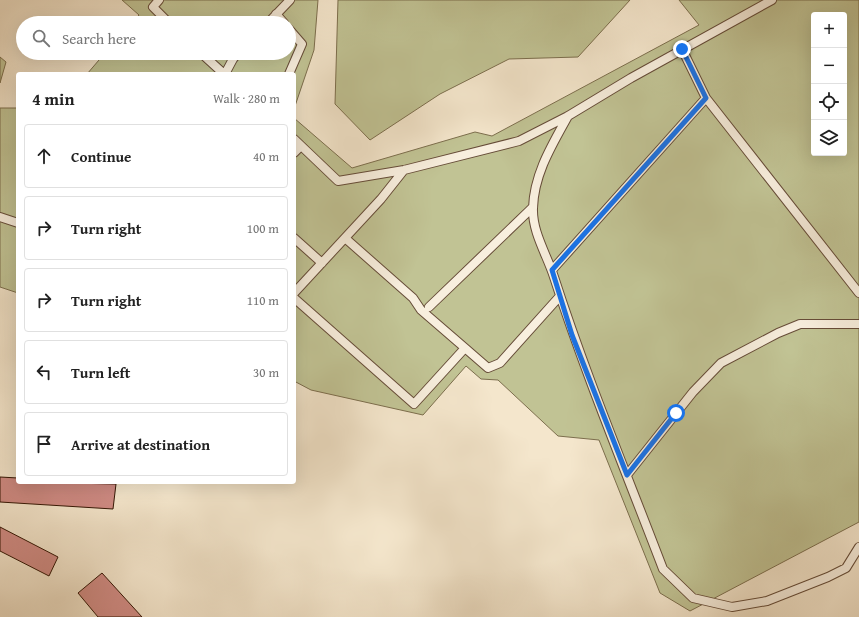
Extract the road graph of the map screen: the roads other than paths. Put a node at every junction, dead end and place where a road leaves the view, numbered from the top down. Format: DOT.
graph roads {
  1 [pos="159,0"];
  2 [pos="290,0"];
  3 [pos="772,0"];
  4 [pos="276,14"];
  5 [pos="162,16"];
  6 [pos="296,37"];
  7 [pos="682,49"];
  8 [pos="296,58"];
  9 [pos="209,60"];
  10 [pos="232,60"];
  11 [pos="295,60"];
  12 [pos="223,72"];
  13 [pos="226,72"];
  14 [pos="290,72"];
  15 [pos="706,98"];
  16 [pos="568,116"];
  17 [pos="296,141"];
  18 [pos="300,146"];
  19 [pos="296,151"];
  20 [pos="404,170"];
  21 [pos="533,207"];
  22 [pos="0,217"];
  23 [pos="16,222"];
  24 [pos="345,238"];
  25 [pos="296,240"];
  26 [pos="322,263"];
  27 [pos="552,270"];
  28 [pos="296,291"];
  29 [pos="859,293"];
  30 [pos="560,296"];
  31 [pos="296,300"];
  32 [pos="429,307"];
  33 [pos="859,324"];
  34 [pos="465,348"];
  35 [pos="627,475"];
  36 [pos="859,547"];
  1 -- 5 [label="lane"];
  2 -- 4 [label="lane"];
  3 -- 7 [label="lane"];
  6 -- 8 [label="lane"];
  7 -- 15 [label="lane"];
  7 -- 16 [label="lane"];
  9 -- 12 [label="lane"];
  10 -- 13 [label="lane"];
  11 -- 14 [label="lane"];
  15 -- 27 [label="lane"];
  15 -- 29 [label="lane"];
  16 -- 20 [label="lane"];
  16 -- 21 [label="lane"];
  17 -- 18 [label="lane"];
  18 -- 19 [label="lane"];
  18 -- 20 [label="lane"];
  20 -- 24 [label="lane"];
  21 -- 27 [label="lane"];
  21 -- 32 [label="lane"];
  22 -- 23 [label="lane"];
  24 -- 26 [label="lane"];
  24 -- 34 [label="lane"];
  25 -- 26 [label="lane"];
  26 -- 28 [label="lane"];
  27 -- 30 [label="lane"];
  30 -- 34 [label="lane"];
  30 -- 35 [label="lane"];
  31 -- 34 [label="lane"];
  33 -- 35 [label="lane"];
  35 -- 36 [label="lane"];
}
